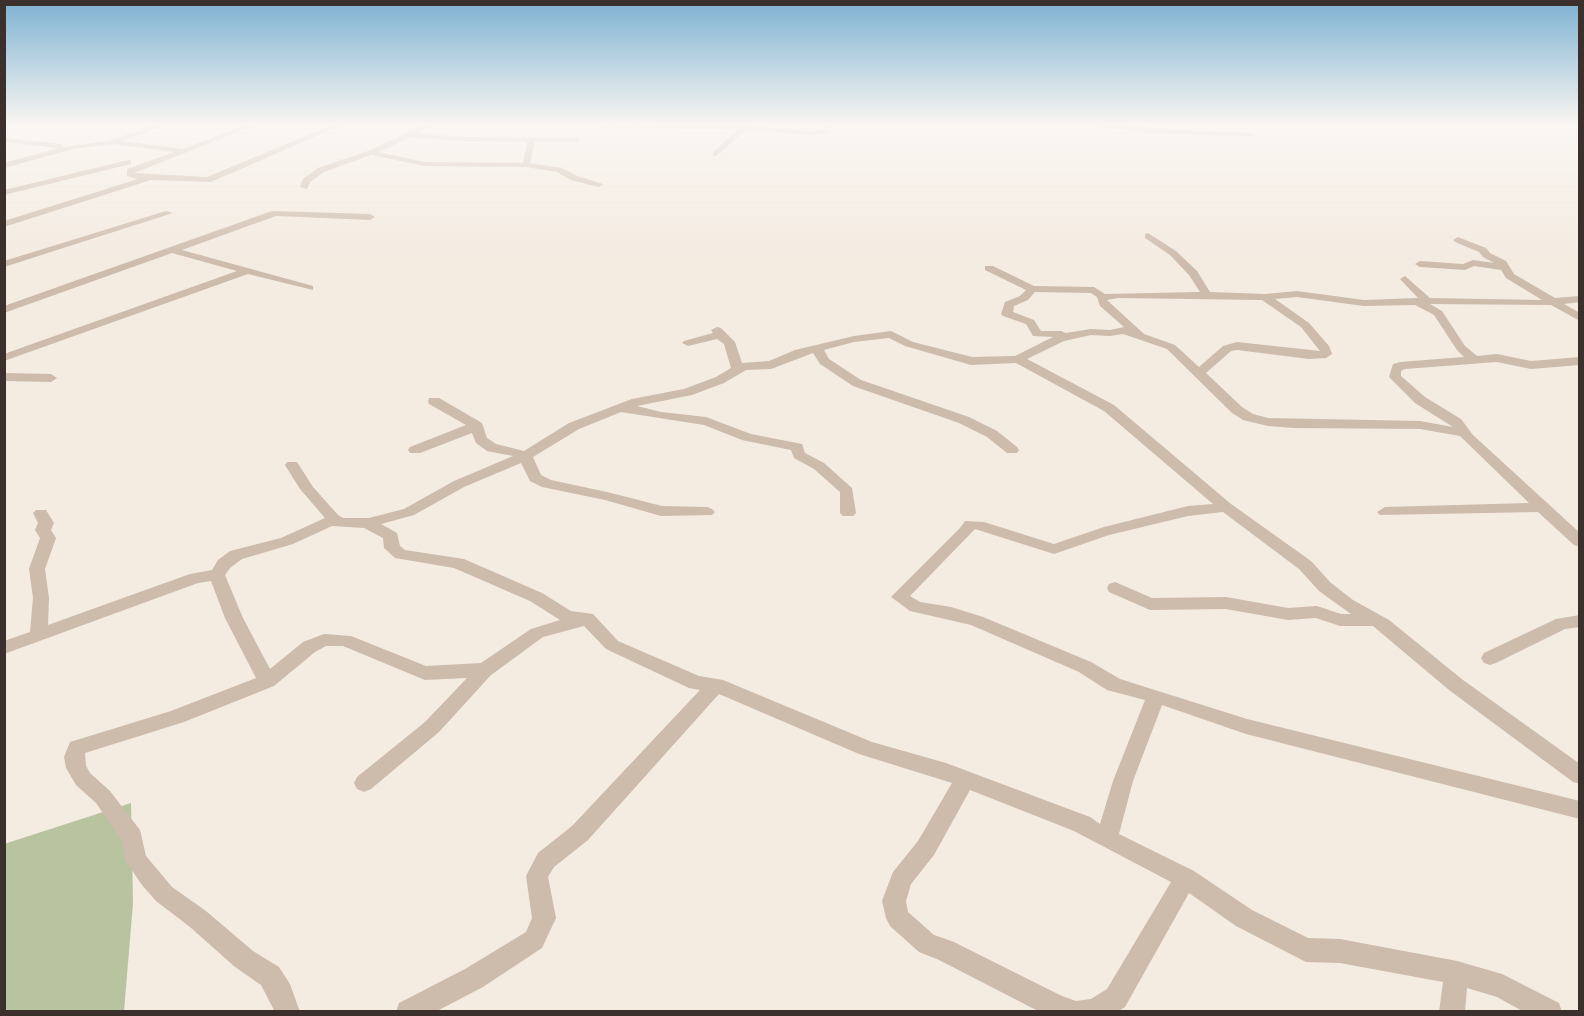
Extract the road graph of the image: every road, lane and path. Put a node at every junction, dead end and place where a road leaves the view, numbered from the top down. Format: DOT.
graph roads {
  1 [pos="108,171"];
  2 [pos="130,171"];
  3 [pos="228,171"];
  4 [pos="319,171"];
  5 [pos="562,171"];
  6 [pos="150,178"];
  7 [pos="599,184"];
  8 [pos="304,187"];
  9 [pos="4,193"];
  10 [pos="169,213"];
  11 [pos="370,217"];
  12 [pos="4,224"];
  13 [pos="1148,236"];
  14 [pos="1458,240"];
  15 [pos="172,250"];
  16 [pos="4,264"];
  17 [pos="1420,264"];
  18 [pos="989,268"];
  19 [pos="1501,268"];
  20 [pos="248,271"];
  21 [pos="1405,279"];
  22 [pos="309,288"];
  23 [pos="1032,289"];
  24 [pos="1206,295"];
  25 [pos="1103,297"];
  26 [pos="1265,297"];
  27 [pos="1580,298"];
  28 [pos="1421,300"];
  29 [pos="1552,302"];
  30 [pos="4,310"];
  31 [pos="1580,318"];
  32 [pos="1138,334"];
  33 [pos="1061,339"];
  34 [pos="688,343"];
  35 [pos="817,349"];
  36 [pos="4,358"];
  37 [pos="1018,359"];
  38 [pos="1474,360"];
  39 [pos="1580,362"];
  40 [pos="738,370"];
  41 [pos="1199,373"];
  42 [pos="4,377"];
  43 [pos="51,378"];
  44 [pos="434,401"];
  45 [pos="638,406"];
  46 [pos="477,426"];
  47 [pos="1465,433"];
  48 [pos="415,450"];
  49 [pos="1012,450"];
  50 [pos="525,456"];
  51 [pos="292,465"];
  52 [pos="1226,507"];
  53 [pos="1543,507"];
  54 [pos="707,512"];
  55 [pos="1385,512"];
  56 [pos="41,513"];
  57 [pos="848,513"];
  58 [pos="336,519"];
  59 [pos="367,523"];
  60 [pos="1580,542"];
  61 [pos="217,575"];
  62 [pos="1114,588"];
  63 [pos="587,618"];
  64 [pos="1377,621"];
  65 [pos="1580,621"];
  66 [pos="39,636"];
  67 [pos="4,648"];
  68 [pos="1490,658"];
  69 [pos="485,670"];
  70 [pos="267,681"];
  71 [pos="716,685"];
  72 [pos="1156,696"];
  73 [pos="1580,776"];
  74 [pos="965,780"];
  75 [pos="364,783"];
  76 [pos="1580,810"];
  77 [pos="1107,839"];
  78 [pos="1186,878"];
  79 [pos="1457,973"];
  80 [pos="288,1011"];
  81 [pos="408,1011"];
  82 [pos="1085,1011"];
  83 [pos="1452,1011"];
  84 [pos="1550,1011"];
  1 -- 9 [label="street"];
  2 -- 6 [label="street"];
  3 -- 6 [label="street"];
  4 -- 8 [label="street"];
  5 -- 7 [label="street"];
  6 -- 12 [label="street"];
  10 -- 16 [label="street"];
  11 -- 15 [label="street"];
  13 -- 24 [label="street"];
  14 -- 19 [label="street"];
  15 -- 20 [label="street"];
  15 -- 30 [label="street"];
  17 -- 19 [label="street"];
  18 -- 23 [label="street"];
  19 -- 29 [label="street"];
  20 -- 22 [label="street"];
  20 -- 36 [label="street"];
  21 -- 28 [label="street"];
  23 -- 25 [label="street"];
  23 -- 33 [label="street"];
  24 -- 25 [label="street"];
  24 -- 26 [label="street"];
  25 -- 32 [label="street"];
  26 -- 28 [label="street"];
  26 -- 41 [label="street"];
  27 -- 29 [label="street"];
  28 -- 29 [label="street"];
  28 -- 38 [label="street"];
  29 -- 31 [label="street"];
  32 -- 33 [label="street"];
  32 -- 41 [label="street"];
  33 -- 37 [label="street"];
  34 -- 40 [label="street"];
  35 -- 37 [label="street"];
  35 -- 40 [label="street"];
  35 -- 49 [label="street"];
  37 -- 52 [label="street"];
  38 -- 39 [label="street"];
  38 -- 47 [label="street"];
  40 -- 45 [label="street"];
  41 -- 47 [label="street"];
  42 -- 43 [label="street"];
  44 -- 46 [label="street"];
  45 -- 50 [label="street"];
  45 -- 57 [label="street"];
  46 -- 48 [label="street"];
  46 -- 50 [label="street"];
  47 -- 53 [label="street"];
  50 -- 54 [label="street"];
  50 -- 59 [label="street"];
  51 -- 58 [label="street"];
  52 -- 64 [label="street"];
  52 -- 72 [label="street"];
  53 -- 55 [label="street"];
  53 -- 60 [label="street"];
  56 -- 66 [label="street"];
  58 -- 59 [label="street"];
  58 -- 61 [label="street"];
  59 -- 63 [label="street"];
  61 -- 66 [label="street"];
  61 -- 70 [label="street"];
  62 -- 64 [label="street"];
  63 -- 69 [label="street"];
  63 -- 71 [label="street"];
  64 -- 73 [label="street"];
  65 -- 68 [label="street"];
  66 -- 67 [label="street"];
  69 -- 70 [label="street"];
  69 -- 75 [label="street"];
  70 -- 80 [label="street"];
  71 -- 74 [label="street"];
  71 -- 81 [label="street"];
  72 -- 76 [label="street"];
  72 -- 77 [label="street"];
  74 -- 77 [label="street"];
  74 -- 82 [label="street"];
  77 -- 78 [label="street"];
  78 -- 79 [label="street"];
  78 -- 82 [label="street"];
  79 -- 83 [label="street"];
  79 -- 84 [label="street"];
}
